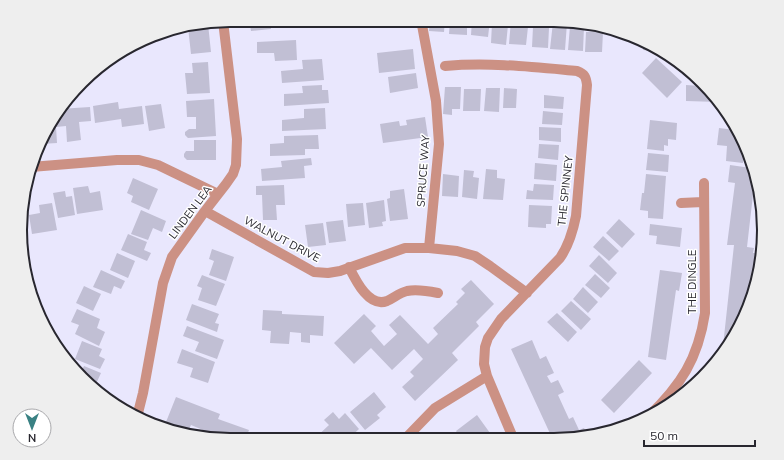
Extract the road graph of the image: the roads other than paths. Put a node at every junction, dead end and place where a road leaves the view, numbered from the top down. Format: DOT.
graph roads {
  1 [pos="224,27"];
  2 [pos="422,27"];
  3 [pos="445,66"];
  4 [pos="38,166"];
  5 [pos="704,183"];
  6 [pos="218,194"];
  7 [pos="703,202"];
  8 [pos="681,203"];
  9 [pos="204,211"];
  10 [pos="429,248"];
  11 [pos="349,267"];
  12 [pos="438,293"];
  13 [pos="527,293"];
  14 [pos="488,376"];
  15 [pos="665,400"];
  16 [pos="139,411"];
  17 [pos="411,433"];
  18 [pos="511,433"];
  1 -- 6 [label="street, LINDEN LEA"];
  2 -- 10 [label="street, SPRUCE WAY"];
  3 -- 13 [label="street, THE SPINNEY"];
  4 -- 6 [label="street"];
  5 -- 7 [label="street, THE DINGLE"];
  6 -- 9 [label="street, LINDEN LEA"];
  7 -- 8 [label="street"];
  7 -- 15 [label="street, THE DINGLE"];
  9 -- 11 [label="street, WALNUT DRIVE"];
  9 -- 16 [label="street, LINDEN LEA"];
  10 -- 11 [label="street, WALNUT DRIVE"];
  10 -- 13 [label="street, WALNUT DRIVE"];
  11 -- 12 [label="street"];
  13 -- 14 [label="street, THE SPINNEY"];
  14 -- 17 [label="street"];
  14 -- 18 [label="street, THE SPINNEY"];
}
